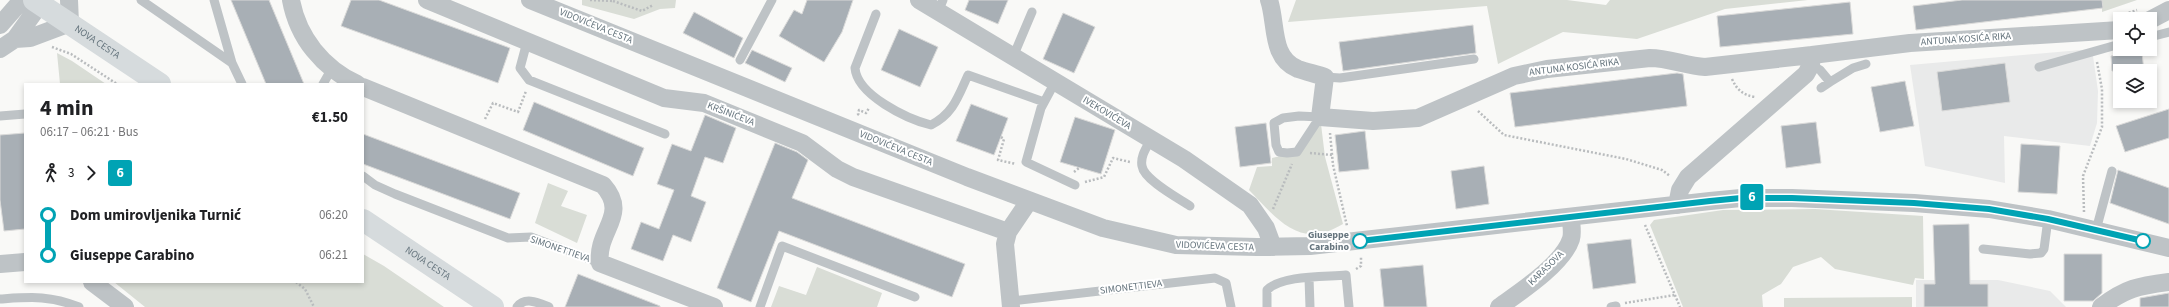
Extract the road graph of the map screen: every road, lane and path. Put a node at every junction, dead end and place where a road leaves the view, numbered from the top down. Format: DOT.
graph roads {
  1 [pos="68,0"];
  2 [pos="141,0"];
  3 [pos="214,0"];
  4 [pos="291,0"];
  5 [pos="427,0"];
  6 [pos="530,0"];
  7 [pos="590,0"];
  8 [pos="613,0"];
  9 [pos="772,0"];
  10 [pos="919,0"];
  11 [pos="1269,0"];
  12 [pos="35,1"];
  13 [pos="653,5"];
  14 [pos="940,6"];
  15 [pos="2169,10"];
  16 [pos="1032,12"];
  17 [pos="876,14"];
  18 [pos="2157,16"];
  19 [pos="70,23"];
  20 [pos="0,25"];
  21 [pos="2113,30"];
  22 [pos="2169,32"];
  23 [pos="2157,35"];
  24 [pos="15,39"];
  25 [pos="527,42"];
  26 [pos="50,46"];
  27 [pos="2113,46"];
  28 [pos="0,49"];
  29 [pos="2095,51"];
  30 [pos="1013,57"];
  31 [pos="1474,59"];
  32 [pos="740,60"];
  33 [pos="1811,60"];
  34 [pos="232,63"];
  35 [pos="1866,64"];
  36 [pos="1728,65"];
  37 [pos="2039,67"];
  38 [pos="1325,76"];
  39 [pos="327,77"];
  40 [pos="1055,82"];
  41 [pos="1830,82"];
  42 [pos="115,83"];
  43 [pos="159,83"];
  44 [pos="242,83"];
  45 [pos="354,83"];
  46 [pos="364,87"];
  47 [pos="528,87"];
  48 [pos="1821,88"];
  49 [pos="1758,98"];
  50 [pos="1044,102"];
  51 [pos="1478,111"];
  52 [pos="24,114"];
  53 [pos="488,114"];
  54 [pos="0,116"];
  55 [pos="1320,117"];
  56 [pos="665,134"];
  57 [pos="1001,137"];
  58 [pos="1330,137"];
  59 [pos="1151,139"];
  60 [pos="1297,152"];
  61 [pos="1308,153"];
  62 [pos="1332,155"];
  63 [pos="1006,161"];
  64 [pos="1127,161"];
  65 [pos="2112,171"];
  66 [pos="364,177"];
  67 [pos="1672,178"];
  68 [pos="1075,185"];
  69 [pos="1029,201"];
  70 [pos="1677,205"];
  71 [pos="1190,206"];
  72 [pos="1272,211"];
  73 [pos="2084,215"];
  74 [pos="1571,217"];
  75 [pos="1643,218"];
  76 [pos="2048,219"];
  77 [pos="364,221"];
  78 [pos="1348,226"];
  79 [pos="2096,230"];
  80 [pos="1008,232"];
  81 [pos="1273,247"];
  82 [pos="2169,248"];
  83 [pos="1982,249"];
  84 [pos="1361,257"];
  85 [pos="24,262"];
  86 [pos="600,263"];
  87 [pos="1361,263"];
  88 [pos="0,264"];
  89 [pos="1309,278"];
  90 [pos="2169,282"];
  91 [pos="93,283"];
  92 [pos="297,283"];
  93 [pos="1675,295"];
  94 [pos="915,297"];
  95 [pos="0,299"];
  96 [pos="1011,304"];
  97 [pos="79,307"];
  98 [pos="125,307"];
  99 [pos="314,307"];
  100 [pos="493,307"];
  101 [pos="517,307"];
  102 [pos="549,307"];
  103 [pos="714,307"];
  104 [pos="760,307"];
  105 [pos="1231,307"];
  106 [pos="1267,307"];
  107 [pos="1310,307"];
  108 [pos="1349,307"];
  109 [pos="1499,307"];
  110 [pos="1613,307"];
  111 [pos="1680,307"];
  112 [pos="2101,307"];
  1 -- 19 [label="street"];
  2 -- 34 [label="lane"];
  3 -- 34 [label="lane"];
  4 -- 39 [label="street"];
  5 -- 25 [label="street, KRŠINIĆEVA"];
  6 -- 69 [label="street, VIDOVIĆEVA CESTA"];
  7 -- 8 [label="path"];
  8 -- 13 [label="path"];
  9 -- 32 [label="lane"];
  10 -- 14 [label="street, IVEKOVIĆEVA"];
  11 -- 38 [label="street"];
  12 -- 19 [label="street, NOVA CESTA"];
  12 -- 20 [label="street"];
  12 -- 24 [label="street"];
  14 -- 30 [label="street, IVEKOVIĆEVA"];
  15 -- 18 [label="street"];
  16 -- 30 [label="lane"];
  17 -- 50 [label="lane"];
  19 -- 24 [label="street"];
  19 -- 43 [label="street, NOVA CESTA"];
  21 -- 33 [label="street, ANTUNA KOSIĆA RIKA"];
  22 -- 23 [label="lane"];
  24 -- 28 [label="street"];
  25 -- 56 [label="lane"];
  25 -- 80 [label="street, KRŠINIĆEVA"];
  26 -- 42 [label="path"];
  27 -- 29 [label="lane"];
  29 -- 37 [label="lane"];
  29 -- 73 [label="path"];
  30 -- 40 [label="street, IVEKOVIĆEVA"];
  31 -- 38 [label="lane"];
  33 -- 36 [label="street, ANTUNA KOSIĆA RIKA"];
  33 -- 41 [label="lane"];
  33 -- 70 [label="street"];
  34 -- 44 [label="lane"];
  35 -- 41 [label="lane"];
  36 -- 49 [label="path"];
  36 -- 55 [label="street, ANTUNA KOSIĆA RIKA"];
  38 -- 55 [label="street"];
  39 -- 45 [label="street"];
  40 -- 50 [label="lane"];
  40 -- 59 [label="street, IVEKOVIĆEVA"];
  41 -- 48 [label="lane"];
  46 -- 86 [label="street"];
  47 -- 53 [label="path"];
  50 -- 68 [label="lane"];
  51 -- 67 [label="path"];
  52 -- 54 [label="lane"];
  55 -- 60 [label="lane"];
  55 -- 60 [label="lane, ANTUNA KOSIĆA RIKA"];
  57 -- 63 [label="path"];
  58 -- 62 [label="path"];
  59 -- 71 [label="lane"];
  59 -- 81 [label="street, IVEKOVIĆEVA"];
  60 -- 72 [label="path"];
  61 -- 62 [label="path"];
  62 -- 78 [label="path"];
  64 -- 68 [label="path"];
  65 -- 79 [label="lane"];
  66 -- 86 [label="lane, SIMONETTIEVA"];
  69 -- 80 [label="street, SIMONETTIEVA"];
  69 -- 81 [label="street, VIDOVIĆEVA CESTA"];
  70 -- 74 [label="street, VIDOVIĆEVA CESTA"];
  70 -- 76 [label="street, VIDOVIĆEVA CESTA"];
  74 -- 81 [label="street, VIDOVIĆEVA CESTA"];
  74 -- 109 [label="street, KARASOVA"];
  75 -- 93 [label="path"];
  76 -- 79 [label="street, VIDOVIĆEVA CESTA"];
  76 -- 83 [label="lane"];
  77 -- 100 [label="street, NOVA CESTA"];
  79 -- 82 [label="street, VIDOVIĆEVA CESTA"];
  80 -- 96 [label="street, SIMONETTIEVA"];
  84 -- 87 [label="path"];
  85 -- 88 [label="street"];
  86 -- 103 [label="street, SIMONETTIEVA"];
  89 -- 106 [label="lane"];
  89 -- 107 [label="lane"];
  89 -- 108 [label="lane"];
  90 -- 112 [label="street"];
  91 -- 98 [label="street"];
  92 -- 99 [label="path"];
  93 -- 110 [label="path"];
  93 -- 111 [label="path"];
  94 -- 104 [label="lane"];
  95 -- 97 [label="lane"];
  96 -- 105 [label="lane, SIMONETTIEVA"];
  101 -- 102 [label="lane"];
}
